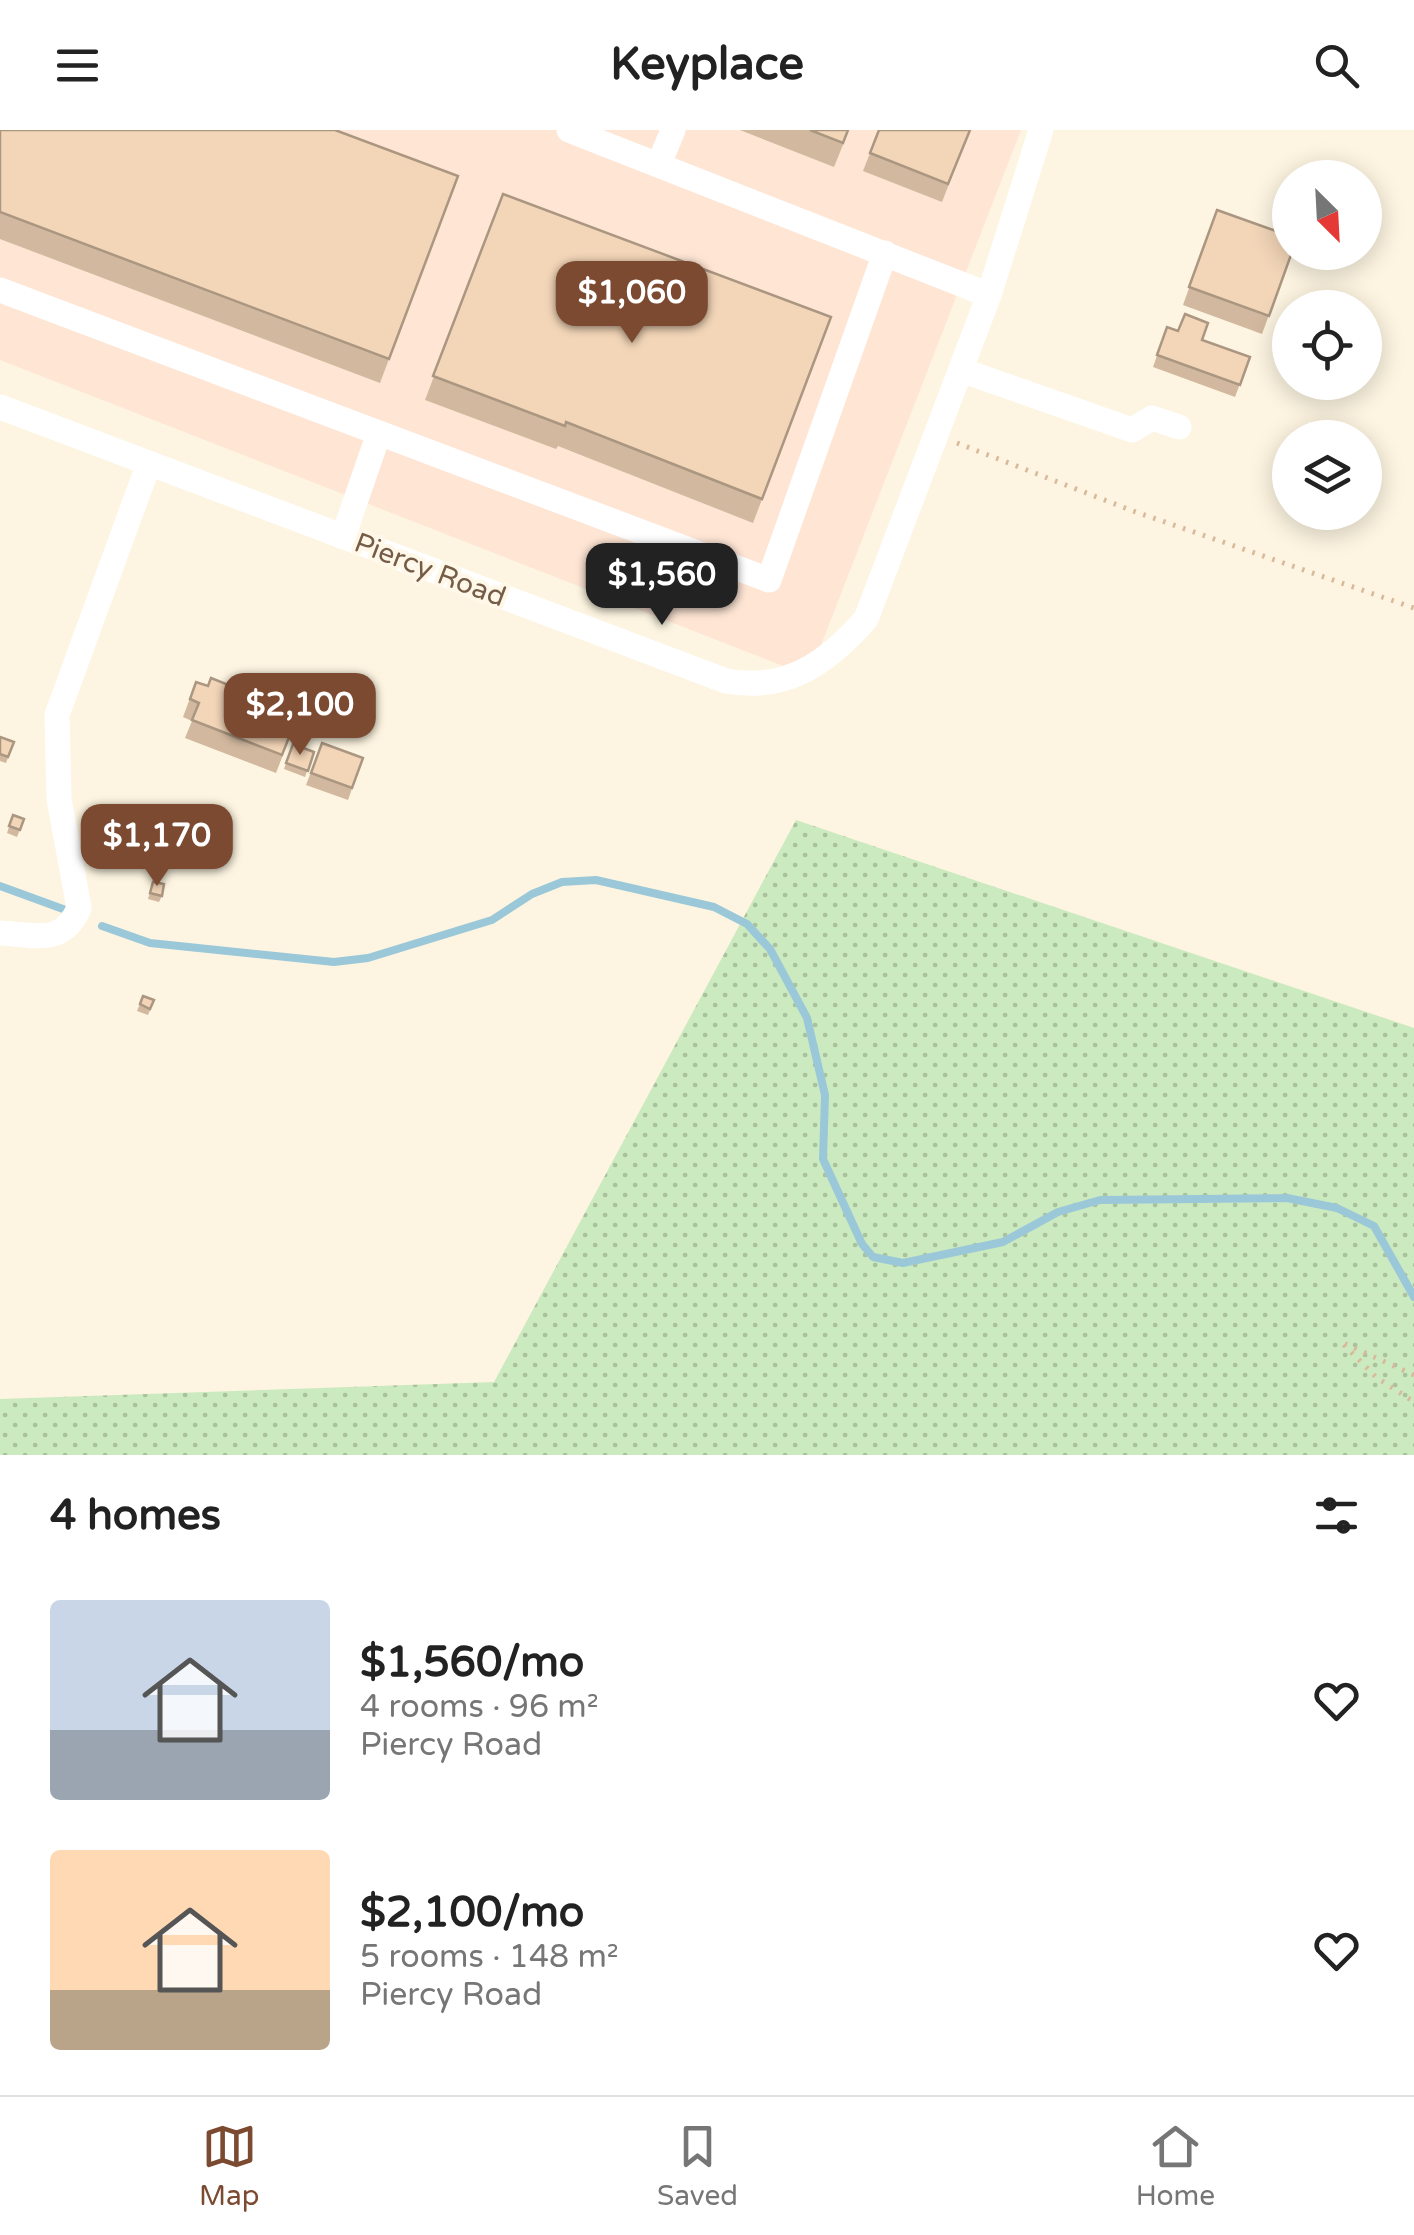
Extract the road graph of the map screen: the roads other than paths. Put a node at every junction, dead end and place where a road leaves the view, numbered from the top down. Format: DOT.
graph roads {
  1 [pos="569,130"];
  2 [pos="673,130"];
  3 [pos="1041,130"];
  4 [pos="659,164"];
  5 [pos="886,253"];
  6 [pos="0,290"];
  7 [pos="989,295"];
  8 [pos="960,370"];
  9 [pos="0,407"];
  10 [pos="1179,427"];
  11 [pos="380,433"];
  12 [pos="149,463"];
  13 [pos="343,537"];
  14 [pos="0,933"];
  1 -- 4 [label="street"];
  2 -- 4 [label="street"];
  3 -- 7 [label="street, Piercy Road"];
  4 -- 5 [label="street"];
  5 -- 7 [label="street"];
  5 -- 11 [label="street"];
  6 -- 11 [label="street"];
  7 -- 8 [label="street, Piercy Road"];
  8 -- 10 [label="street"];
  8 -- 13 [label="street, Piercy Road"];
  9 -- 12 [label="street, Piercy Road"];
  11 -- 13 [label="street"];
  12 -- 13 [label="street, Piercy Road"];
  12 -- 14 [label="street"];
}
